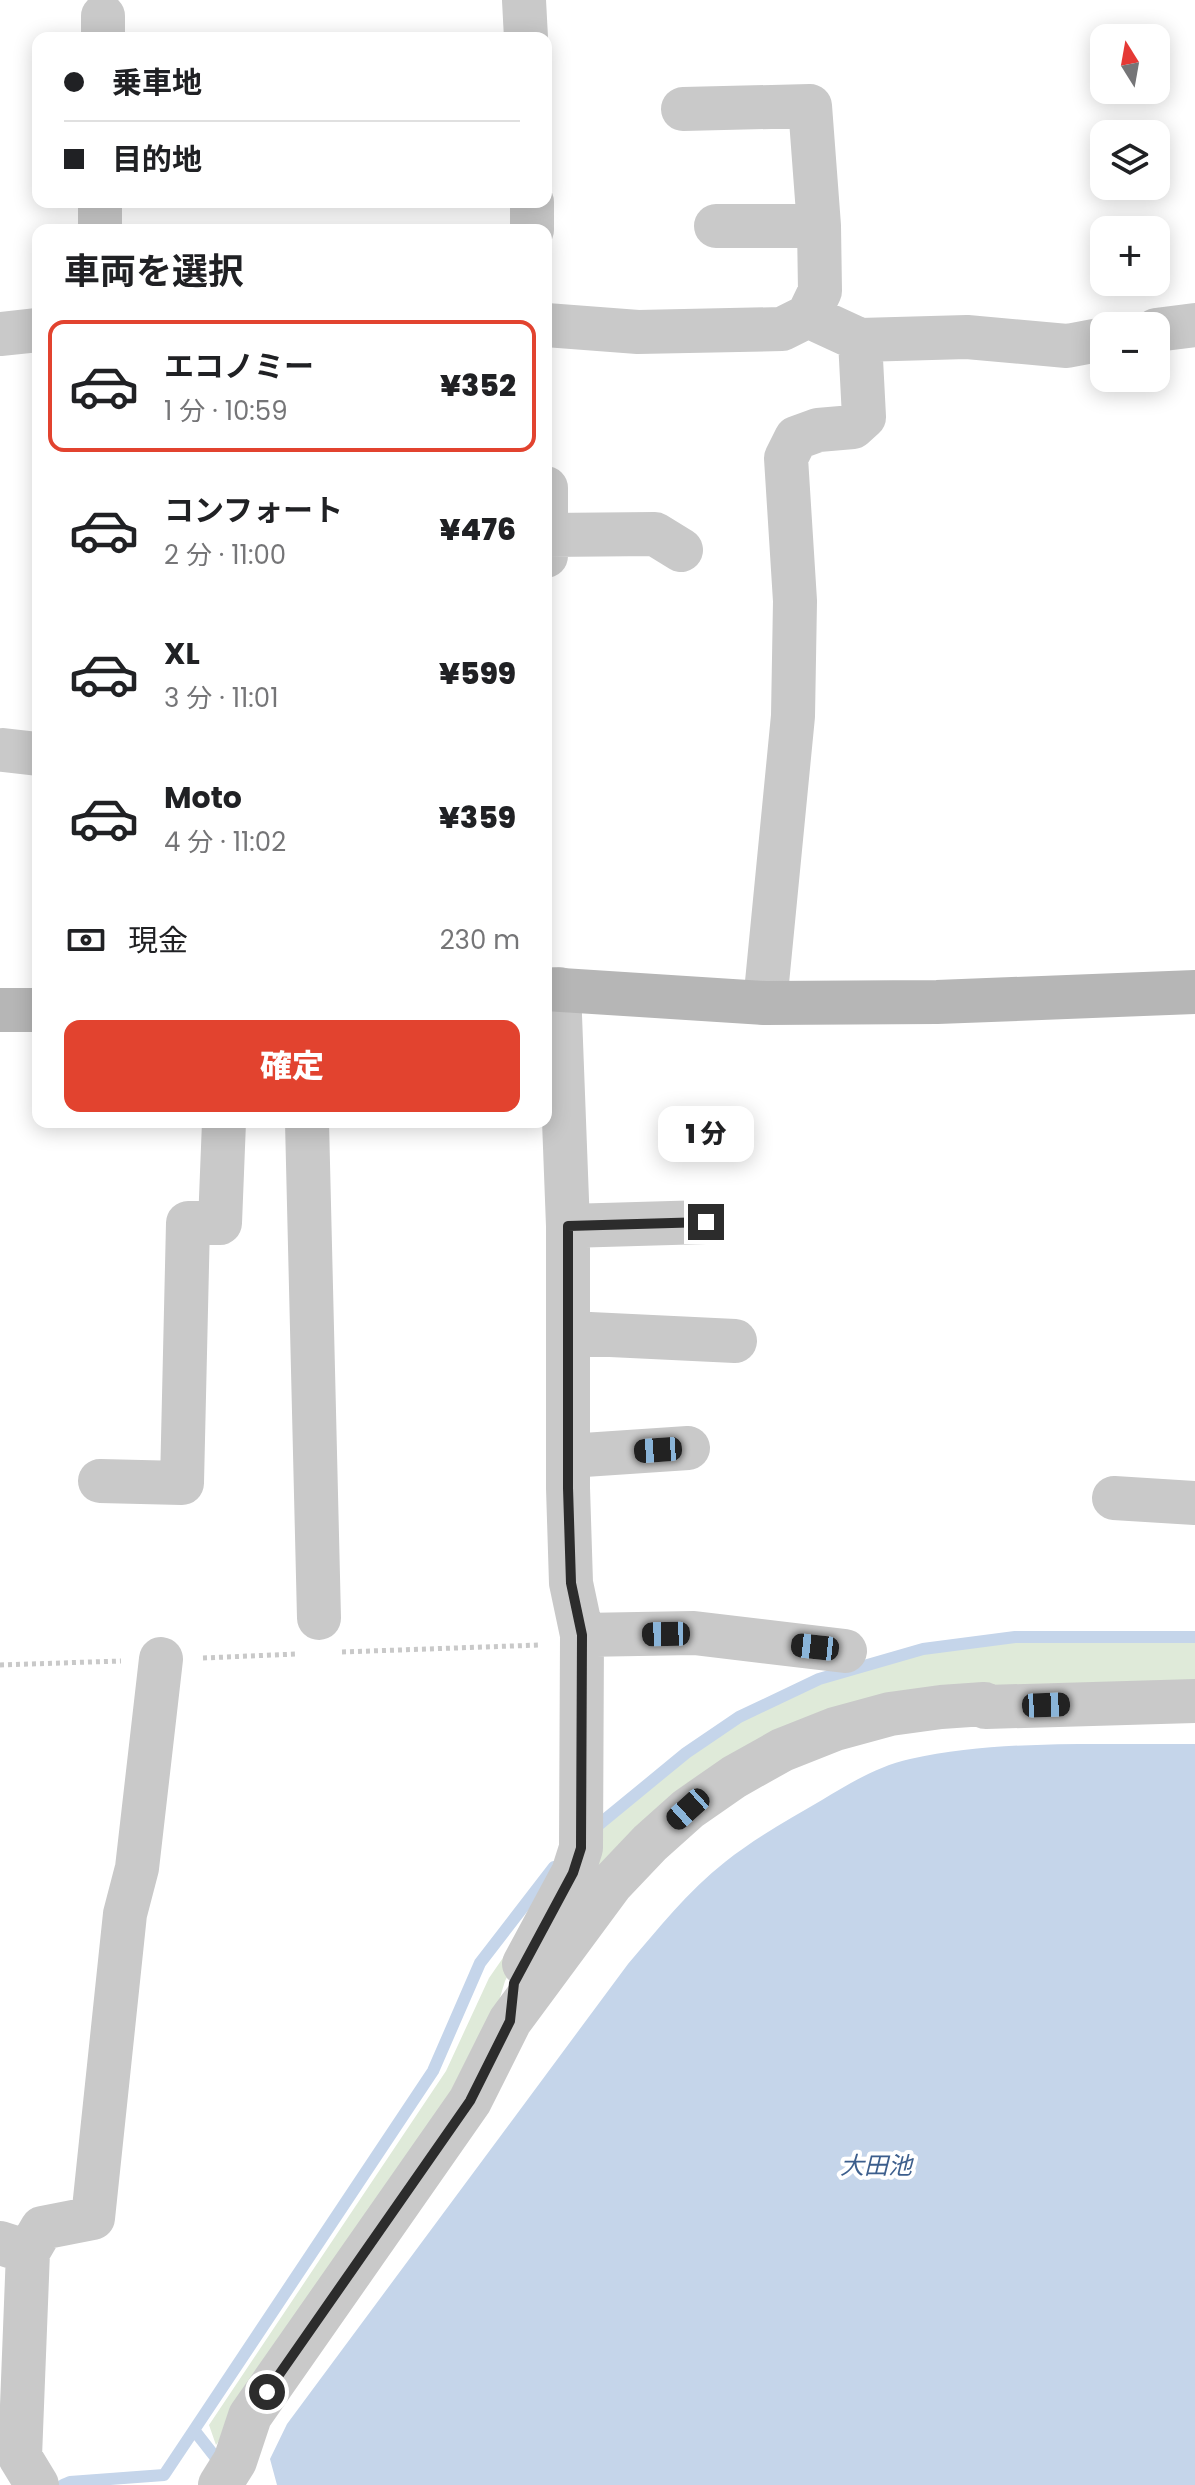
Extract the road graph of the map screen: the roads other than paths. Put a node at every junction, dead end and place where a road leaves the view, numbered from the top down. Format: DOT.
graph roads {
  1 [pos="524,0"];
  2 [pos="526,32"];
  3 [pos="683,109"];
  4 [pos="716,226"];
  5 [pos="819,226"];
  6 [pos="808,316"];
  7 [pos="552,325"];
  8 [pos="1195,325"];
  9 [pos="1170,328"];
  10 [pos="32,331"];
  11 [pos="0,334"];
  12 [pos="860,340"];
  13 [pos="1090,342"];
  14 [pos="552,535"];
  15 [pos="681,550"];
  16 [pos="553,989"];
  17 [pos="1195,992"];
  18 [pos="765,1003"];
  19 [pos="0,1010"];
  20 [pos="32,1010"];
  21 [pos="224,1128"];
  22 [pos="307,1128"];
  23 [pos="706,1222"];
  24 [pos="568,1226"];
  25 [pos="569,1333"];
  26 [pos="735,1341"];
  27 [pos="688,1448"];
  28 [pos="569,1456"];
  29 [pos="100,1481"];
  30 [pos="1114,1498"];
  31 [pos="1195,1503"];
  32 [pos="582,1635"];
  33 [pos="319,1642"];
  34 [pos="845,1651"];
  35 [pos="161,1659"];
  36 [pos="1195,1701"];
  37 [pos="510,2021"];
  38 [pos="14,2248"];
  39 [pos="228,2473"];
  40 [pos="35,2482"];
  1 -- 2 [label="street"];
  3 -- 5 [label="street"];
  4 -- 5 [label="street"];
  5 -- 6 [label="street"];
  6 -- 7 [label="street"];
  6 -- 12 [label="street"];
  8 -- 9 [label="street"];
  10 -- 11 [label="street"];
  12 -- 13 [label="street"];
  12 -- 18 [label="street"];
  14 -- 15 [label="street"];
  16 -- 18 [label="street"];
  16 -- 24 [label="street"];
  17 -- 18 [label="street"];
  19 -- 20 [label="street"];
  21 -- 29 [label="street"];
  22 -- 33 [label="street"];
  23 -- 24 [label="street"];
  24 -- 25 [label="street"];
  25 -- 26 [label="street"];
  25 -- 28 [label="street"];
  27 -- 28 [label="street"];
  28 -- 32 [label="street"];
  30 -- 31 [label="street"];
  32 -- 34 [label="street"];
  32 -- 37 [label="street"];
  35 -- 38 [label="street"];
  36 -- 37 [label="street"];
  37 -- 39 [label="street"];
  38 -- 40 [label="street"];
}
